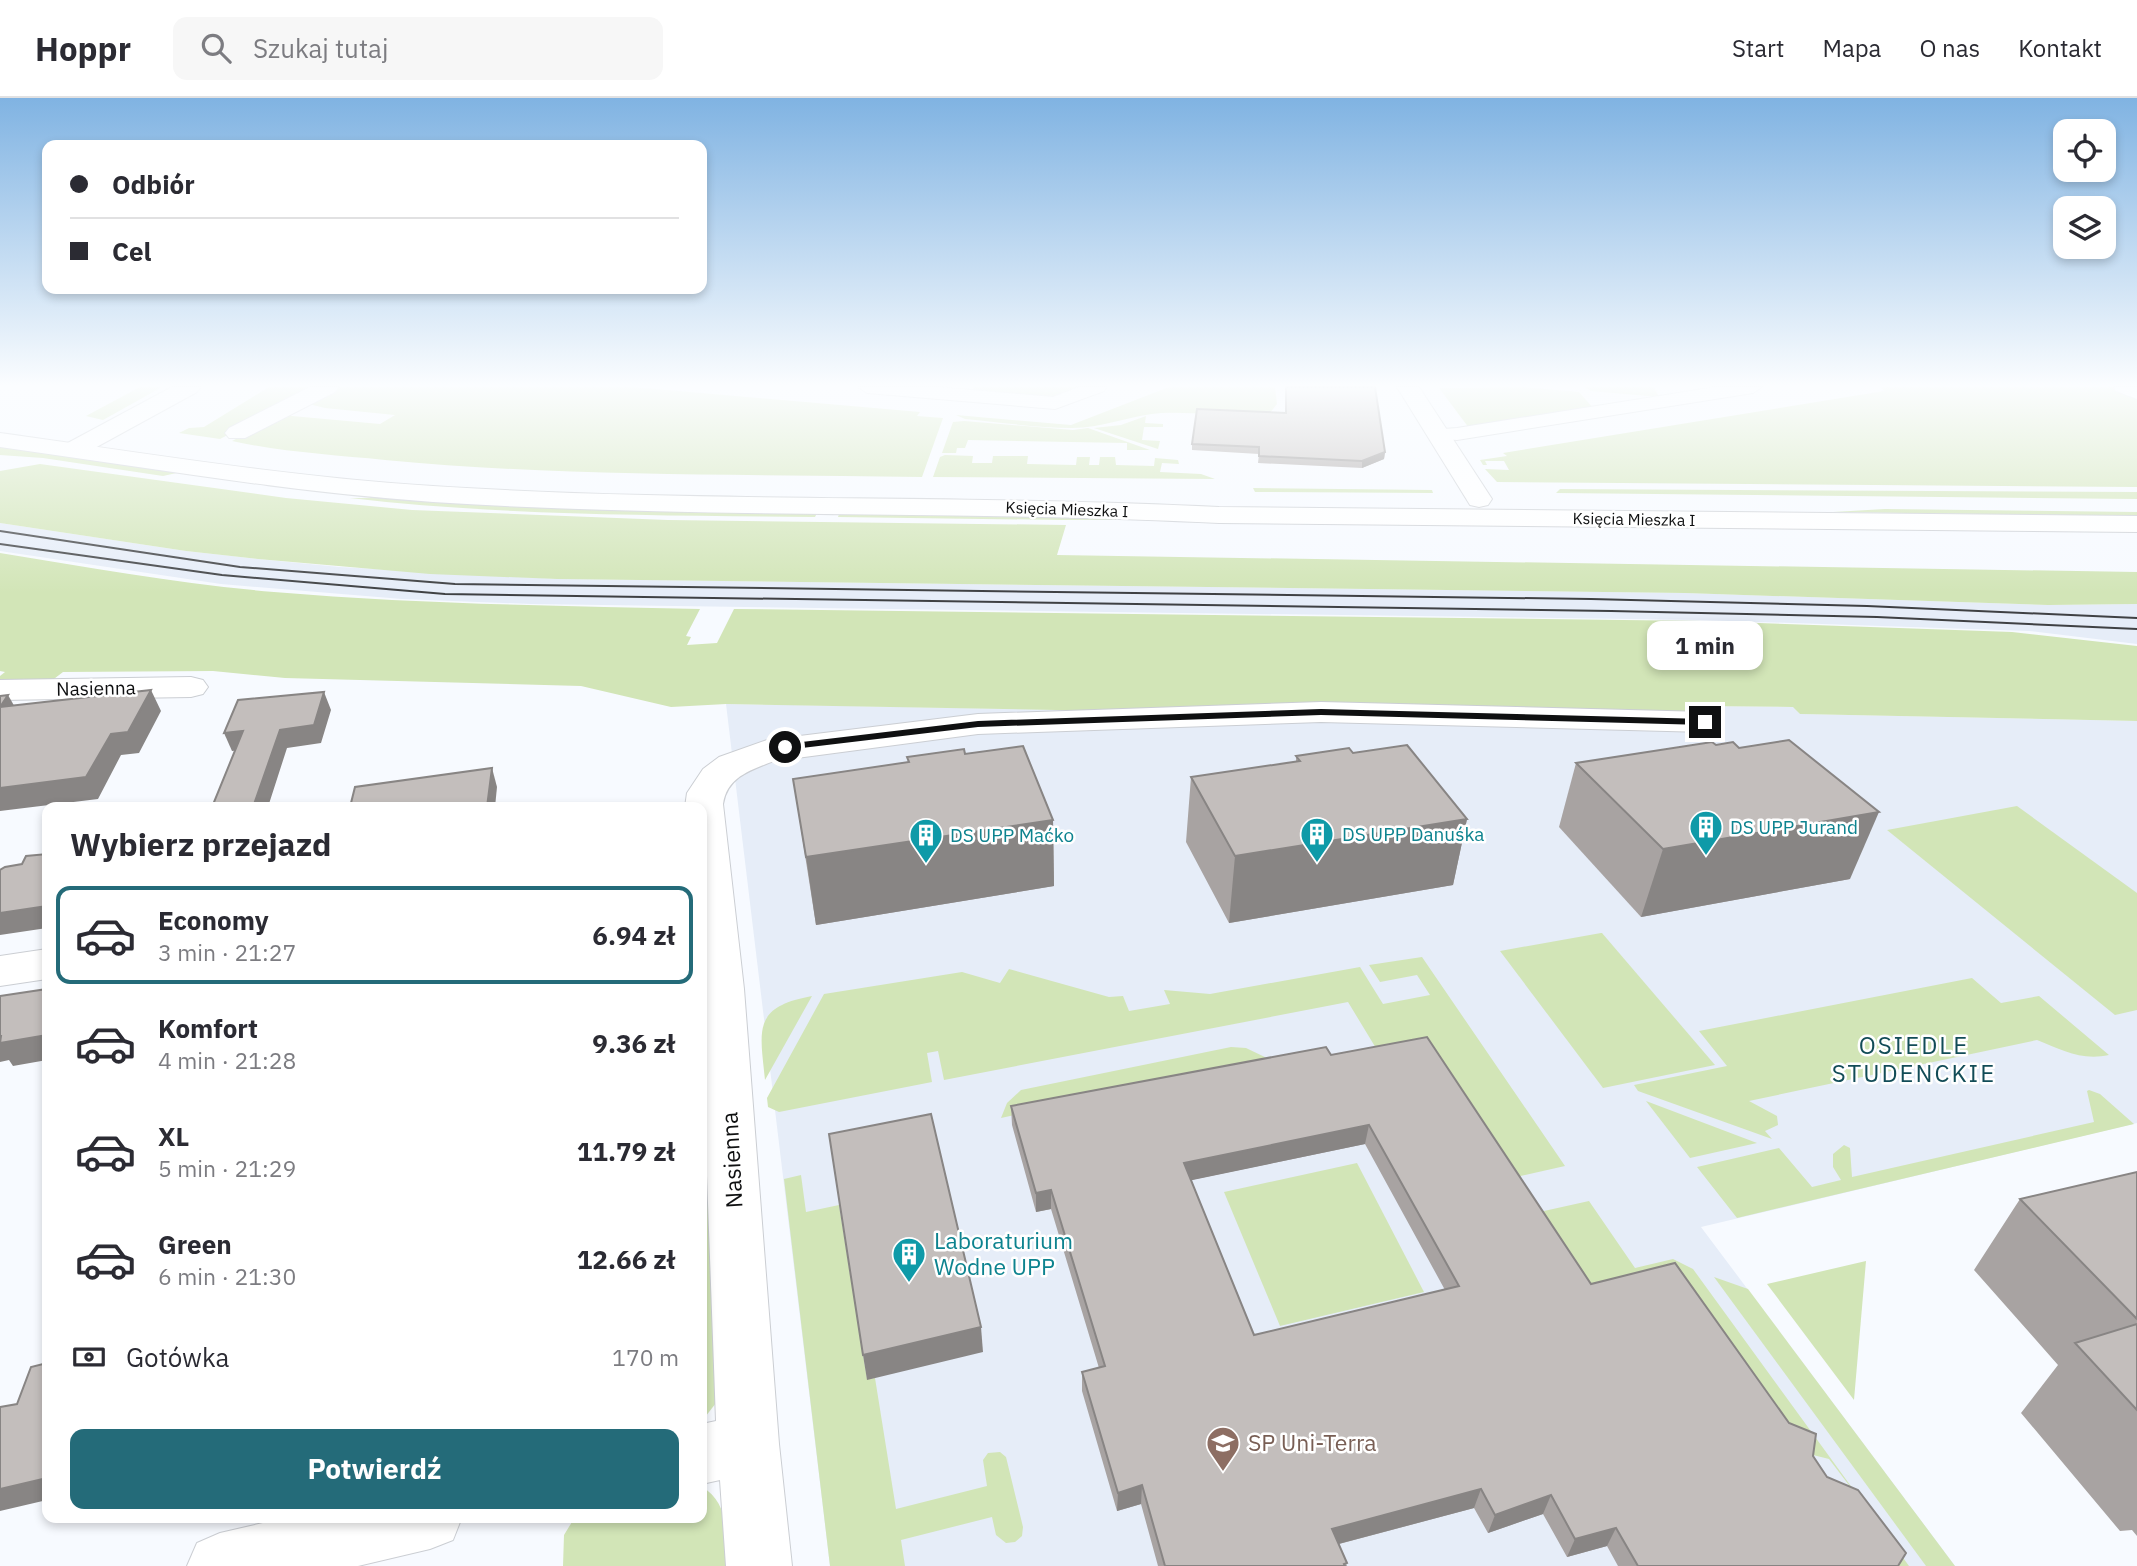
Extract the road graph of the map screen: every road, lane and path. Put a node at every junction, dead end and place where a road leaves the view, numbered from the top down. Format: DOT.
graph roads {
  1 [pos="150,456"];
  2 [pos="1452,456"];
  3 [pos="2137,505"];
  4 [pos="1487,508"];
  5 [pos="2137,524"];
  6 [pos="191,687"];
  7 [pos="0,690"];
  8 [pos="1705,722"];
  9 [pos="704,802"];
  10 [pos="707,879"];
  11 [pos="42,965"];
  12 [pos="0,971"];
  13 [pos="725,1449"];
  14 [pos="404,1523"];
  15 [pos="220,1566"];
  16 [pos="759,1566"];
  1 -- 4 [label="street, Księcia Mieszka I"];
  2 -- 4 [label="street"];
  3 -- 4 [label="street, Księcia Mieszka I"];
  4 -- 5 [label="street, Księcia Mieszka I"];
  6 -- 7 [label="street, Nasienna"];
  8 -- 9 [label="street, Nasienna"];
  10 -- 13 [label="street, Nasienna"];
  11 -- 12 [label="street"];
  13 -- 16 [label="street, Nasienna"];
  14 -- 15 [label="street"];
}
